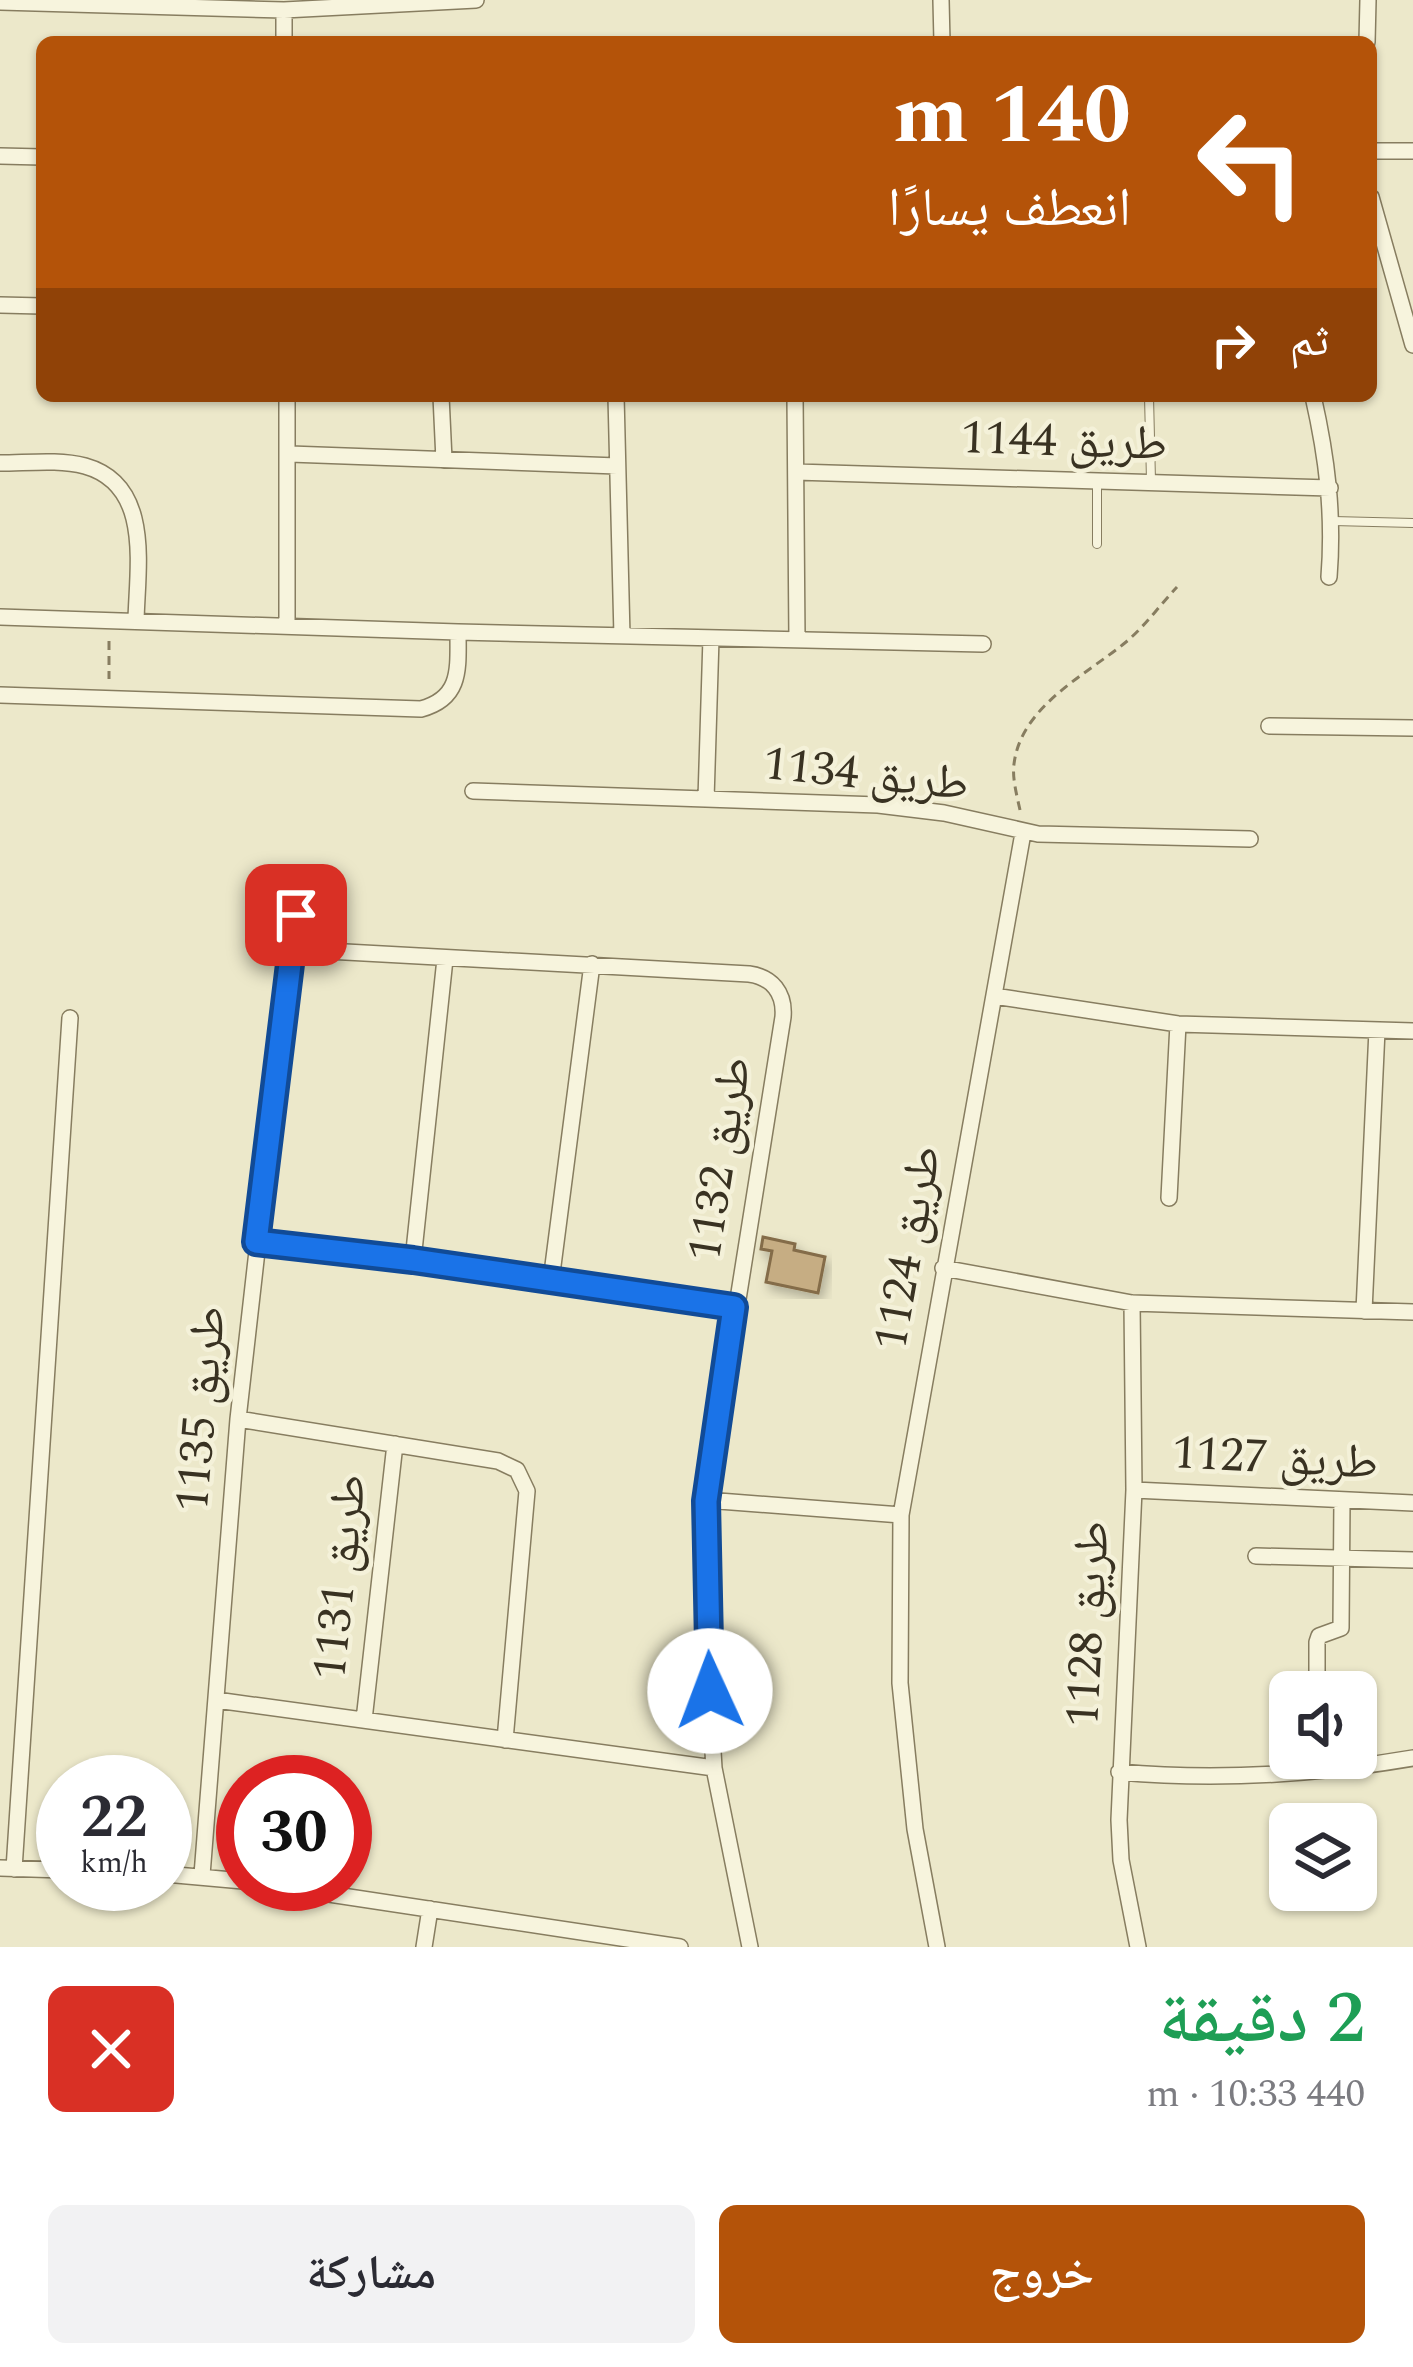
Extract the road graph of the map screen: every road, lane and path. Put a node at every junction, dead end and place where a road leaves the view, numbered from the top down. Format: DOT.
graph roads {
  1 [pos="476,0"];
  2 [pos="941,0"];
  3 [pos="1368,0"];
  4 [pos="456,1"];
  5 [pos="0,2"];
  6 [pos="284,10"];
  7 [pos="284,36"];
  8 [pos="942,36"];
  9 [pos="1367,36"];
  10 [pos="1377,151"];
  11 [pos="1413,152"];
  12 [pos="0,156"];
  13 [pos="36,157"];
  14 [pos="1377,218"];
  15 [pos="0,305"];
  16 [pos="36,306"];
  17 [pos="1413,345"];
  18 [pos="287,402"];
  19 [pos="441,402"];
  20 [pos="616,402"];
  21 [pos="796,402"];
  22 [pos="1149,402"];
  23 [pos="1314,402"];
  24 [pos="290,454"];
  25 [pos="444,460"];
  26 [pos="0,463"];
  27 [pos="617,466"];
  28 [pos="796,472"];
  29 [pos="1097,481"];
  30 [pos="1151,483"];
  31 [pos="1330,488"];
  32 [pos="1333,521"];
  33 [pos="1413,523"];
  34 [pos="1096,544"];
  35 [pos="1329,577"];
  36 [pos="1177,586"];
  37 [pos="0,617"];
  38 [pos="109,620"];
  39 [pos="136,621"];
  40 [pos="287,626"];
  41 [pos="458,632"];
  42 [pos="622,636"];
  43 [pos="711,638"];
  44 [pos="797,640"];
  45 [pos="983,644"];
  46 [pos="0,695"];
  47 [pos="109,699"];
  48 [pos="1269,726"];
  49 [pos="1413,728"];
  50 [pos="473,791"];
  51 [pos="706,800"];
  52 [pos="1023,832"];
  53 [pos="1250,839"];
  54 [pos="299,880"];
  55 [pos="291,950"];
  56 [pos="445,959"];
  57 [pos="592,964"];
  58 [pos="994,996"];
  59 [pos="70,1018"];
  60 [pos="1178,1024"];
  61 [pos="1377,1030"];
  62 [pos="1413,1031"];
  63 [pos="1169,1198"];
  64 [pos="256,1242"];
  65 [pos="413,1260"];
  66 [pos="943,1268"];
  67 [pos="551,1280"];
  68 [pos="1132,1303"];
  69 [pos="734,1307"];
  70 [pos="1364,1311"];
  71 [pos="1413,1312"];
  72 [pos="238,1419"];
  73 [pos="395,1444"];
  74 [pos="1134,1490"];
  75 [pos="1342,1500"];
  76 [pos="706,1501"];
  77 [pos="1413,1503"];
  78 [pos="901,1515"];
  79 [pos="1256,1556"];
  80 [pos="1342,1558"];
  81 [pos="1413,1560"];
  82 [pos="1317,1671"];
  83 [pos="216,1700"];
  84 [pos="364,1720"];
  85 [pos="505,1740"];
  86 [pos="1413,1758"];
  87 [pos="1377,1761"];
  88 [pos="714,1768"];
  89 [pos="1269,1771"];
  90 [pos="1120,1772"];
  91 [pos="7,1868"];
  92 [pos="192,1875"];
  93 [pos="202,1875"];
  94 [pos="216,1877"];
  95 [pos="372,1900"];
  96 [pos="430,1909"];
  97 [pos="578,1939"];
  98 [pos="424,1947"];
  99 [pos="680,1947"];
  100 [pos="750,1947"];
  101 [pos="937,1947"];
  102 [pos="1138,1947"];
  1 -- 4 [label="street"];
  2 -- 8 [label="street"];
  3 -- 9 [label="street"];
  4 -- 6 [label="street"];
  5 -- 6 [label="street"];
  6 -- 7 [label="street"];
  10 -- 11 [label="street"];
  12 -- 13 [label="street"];
  14 -- 17 [label="street"];
  15 -- 16 [label="street"];
  18 -- 24 [label="street"];
  19 -- 25 [label="street"];
  20 -- 27 [label="street"];
  21 -- 28 [label="street"];
  22 -- 30 [label="lane"];
  23 -- 31 [label="street"];
  24 -- 25 [label="street"];
  24 -- 40 [label="street"];
  25 -- 27 [label="street"];
  26 -- 39 [label="street"];
  27 -- 42 [label="street"];
  28 -- 29 [label="street, طريق 1144"];
  28 -- 44 [label="street"];
  29 -- 30 [label="street, طريق 1144"];
  29 -- 34 [label="lane"];
  30 -- 31 [label="street, طريق 1144"];
  31 -- 32 [label="street"];
  32 -- 33 [label="lane"];
  32 -- 35 [label="street"];
  36 -- 52 [label="path"];
  37 -- 38 [label="street"];
  38 -- 39 [label="street"];
  38 -- 47 [label="path"];
  39 -- 40 [label="street"];
  40 -- 41 [label="street"];
  41 -- 42 [label="street"];
  41 -- 47 [label="street"];
  42 -- 43 [label="street"];
  43 -- 44 [label="street"];
  43 -- 51 [label="street"];
  44 -- 45 [label="street"];
  46 -- 47 [label="street"];
  48 -- 49 [label="street"];
  50 -- 51 [label="street, طريق 1134"];
  51 -- 52 [label="street, طريق 1134"];
  52 -- 53 [label="street, طريق 1134"];
  52 -- 58 [label="street, طريق 1124"];
  54 -- 55 [label="street, طريق 1135"];
  55 -- 56 [label="street"];
  55 -- 64 [label="street, طريق 1135"];
  56 -- 57 [label="street"];
  56 -- 65 [label="street"];
  57 -- 67 [label="street"];
  57 -- 69 [label="street, طريق 1132"];
  58 -- 60 [label="street"];
  58 -- 66 [label="street, طريق 1124"];
  59 -- 91 [label="street"];
  60 -- 61 [label="street"];
  60 -- 63 [label="street"];
  61 -- 62 [label="street"];
  61 -- 70 [label="street"];
  64 -- 65 [label="street"];
  64 -- 72 [label="street, طريق 1135"];
  65 -- 67 [label="street"];
  66 -- 68 [label="street"];
  66 -- 78 [label="street, طريق 1124"];
  67 -- 69 [label="street"];
  68 -- 70 [label="street"];
  68 -- 74 [label="street, طريق 1128"];
  69 -- 76 [label="street, طريق 1132"];
  70 -- 71 [label="street"];
  72 -- 73 [label="street, طريق 1131"];
  72 -- 83 [label="street, طريق 1135"];
  73 -- 84 [label="street, طريق 1131"];
  73 -- 85 [label="street, طريق 1131"];
  74 -- 75 [label="street, طريق 1127"];
  74 -- 90 [label="street, طريق 1128"];
  75 -- 77 [label="street, طريق 1127"];
  75 -- 80 [label="street"];
  76 -- 78 [label="street"];
  76 -- 88 [label="street, طريق 1132"];
  78 -- 101 [label="street, طريق 1124"];
  79 -- 80 [label="street"];
  80 -- 81 [label="street"];
  80 -- 82 [label="street"];
  83 -- 84 [label="street, طريق 1131"];
  83 -- 93 [label="street, طريق 1135"];
  84 -- 85 [label="street, طريق 1131"];
  85 -- 88 [label="street, طريق 1131"];
  86 -- 87 [label="street"];
  88 -- 100 [label="street, طريق 1132"];
  89 -- 90 [label="street"];
  90 -- 102 [label="street, طريق 1128"];
  92 -- 93 [label="street"];
  93 -- 94 [label="street"];
  95 -- 96 [label="street"];
  96 -- 97 [label="street"];
  96 -- 98 [label="street"];
  97 -- 99 [label="street"];
}
